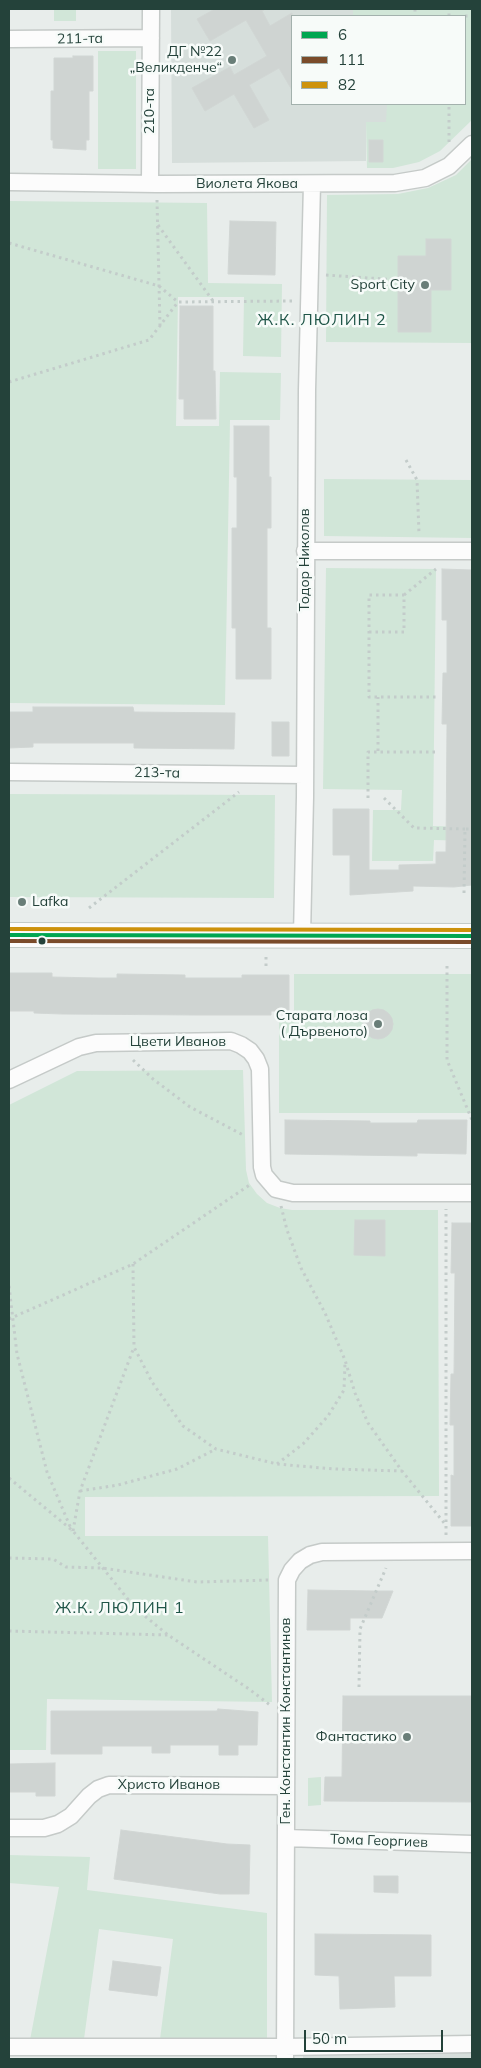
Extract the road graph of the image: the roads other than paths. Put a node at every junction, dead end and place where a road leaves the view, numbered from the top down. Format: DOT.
graph roads {
  1 [pos="151,9"];
  2 [pos="151,38"];
  3 [pos="9,40"];
  4 [pos="472,144"];
  5 [pos="9,182"];
  6 [pos="153,184"];
  7 [pos="312,184"];
  8 [pos="305,551"];
  9 [pos="465,551"];
  10 [pos="9,772"];
  11 [pos="305,775"];
  12 [pos="9,935"];
  13 [pos="302,936"];
  14 [pos="472,936"];
  15 [pos="9,1080"];
  16 [pos="472,1194"];
  17 [pos="472,1551"];
  18 [pos="286,1786"];
  19 [pos="9,1828"];
  20 [pos="286,1838"];
  21 [pos="472,1844"];
  22 [pos="472,2044"];
  23 [pos="9,2047"];
  24 [pos="285,2053"];
  1 -- 2 [label="street, 210-та"];
  2 -- 3 [label="street, 211-та"];
  2 -- 6 [label="street, 210-та"];
  4 -- 7 [label="street, Виолета Якова"];
  5 -- 6 [label="street, Виолета Якова"];
  6 -- 7 [label="street, Виолета Якова"];
  7 -- 8 [label="street, Тодор Николов"];
  8 -- 9 [label="street"];
  8 -- 11 [label="street, Тодор Николов"];
  10 -- 11 [label="street, 213-та"];
  11 -- 13 [label="street, Тодор Николов"];
  12 -- 13 [label="street"];
  13 -- 14 [label="street"];
  15 -- 16 [label="street, Цвети Иванов"];
  17 -- 18 [label="street, Ген. Константин Константинов"];
  18 -- 19 [label="street, Христо Иванов"];
  18 -- 20 [label="street, Ген. Константин Константинов"];
  20 -- 21 [label="street, Тома Георгиев"];
  20 -- 24 [label="street, Ген. Константин Константинов"];
  22 -- 24 [label="street"];
  23 -- 24 [label="street"];
}
